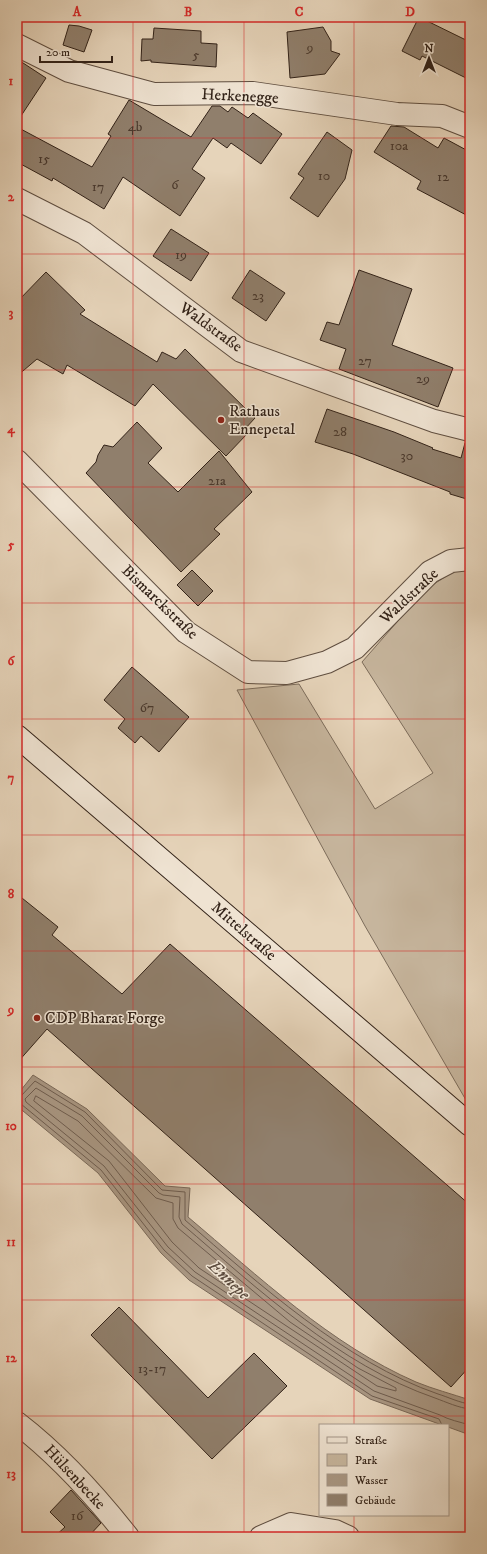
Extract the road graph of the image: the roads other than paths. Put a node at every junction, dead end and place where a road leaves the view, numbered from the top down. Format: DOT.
graph roads {
  1 [pos="17,45"];
  2 [pos="470,127"];
  3 [pos="17,199"];
  4 [pos="470,430"];
  5 [pos="17,461"];
  6 [pos="470,559"];
  7 [pos="355,648"];
  8 [pos="17,736"];
  9 [pos="470,1126"];
  10 [pos="17,1423"];
  11 [pos="128,1537"];
  12 [pos="262,1537"];
  13 [pos="348,1537"];
  1 -- 2 [label="street, Herkenegge"];
  3 -- 4 [label="street, Waldstraße"];
  5 -- 7 [label="street, Bismarckstraße"];
  6 -- 7 [label="street, Waldstraße"];
  8 -- 9 [label="street, Mittelstraße"];
  10 -- 11 [label="street, Hülsenbecke"];
  12 -- 13 [label="street"];
}
